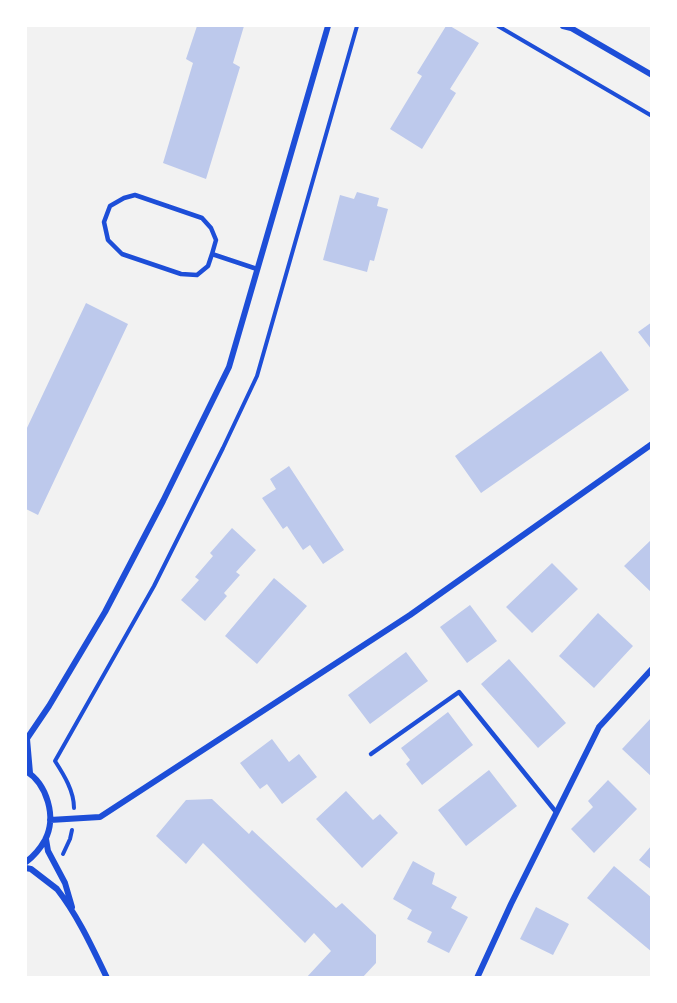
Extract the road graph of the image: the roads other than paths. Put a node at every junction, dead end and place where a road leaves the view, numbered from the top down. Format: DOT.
graph roads {
  1 [pos="328,26"];
  2 [pos="563,26"];
  3 [pos="651,75"];
  4 [pos="212,254"];
  5 [pos="257,268"];
  6 [pos="651,444"];
  7 [pos="651,669"];
  8 [pos="26,740"];
  9 [pos="371,754"];
  10 [pos="28,772"];
  11 [pos="556,812"];
  12 [pos="50,820"];
  13 [pos="45,838"];
  14 [pos="26,862"];
  15 [pos="26,868"];
  16 [pos="74,913"];
  17 [pos="107,978"];
  18 [pos="477,978"];
  1 -- 5 [label="street"];
  2 -- 3 [label="street"];
  4 -- 4 [label="lane"];
  4 -- 5 [label="lane"];
  5 -- 8 [label="street"];
  6 -- 12 [label="street"];
  7 -- 11 [label="street"];
  8 -- 10 [label="street"];
  9 -- 11 [label="lane"];
  10 -- 12 [label="street"];
  11 -- 18 [label="street"];
  12 -- 13 [label="street"];
  13 -- 14 [label="street"];
  13 -- 16 [label="street"];
  15 -- 16 [label="street"];
  16 -- 17 [label="street"];
}
